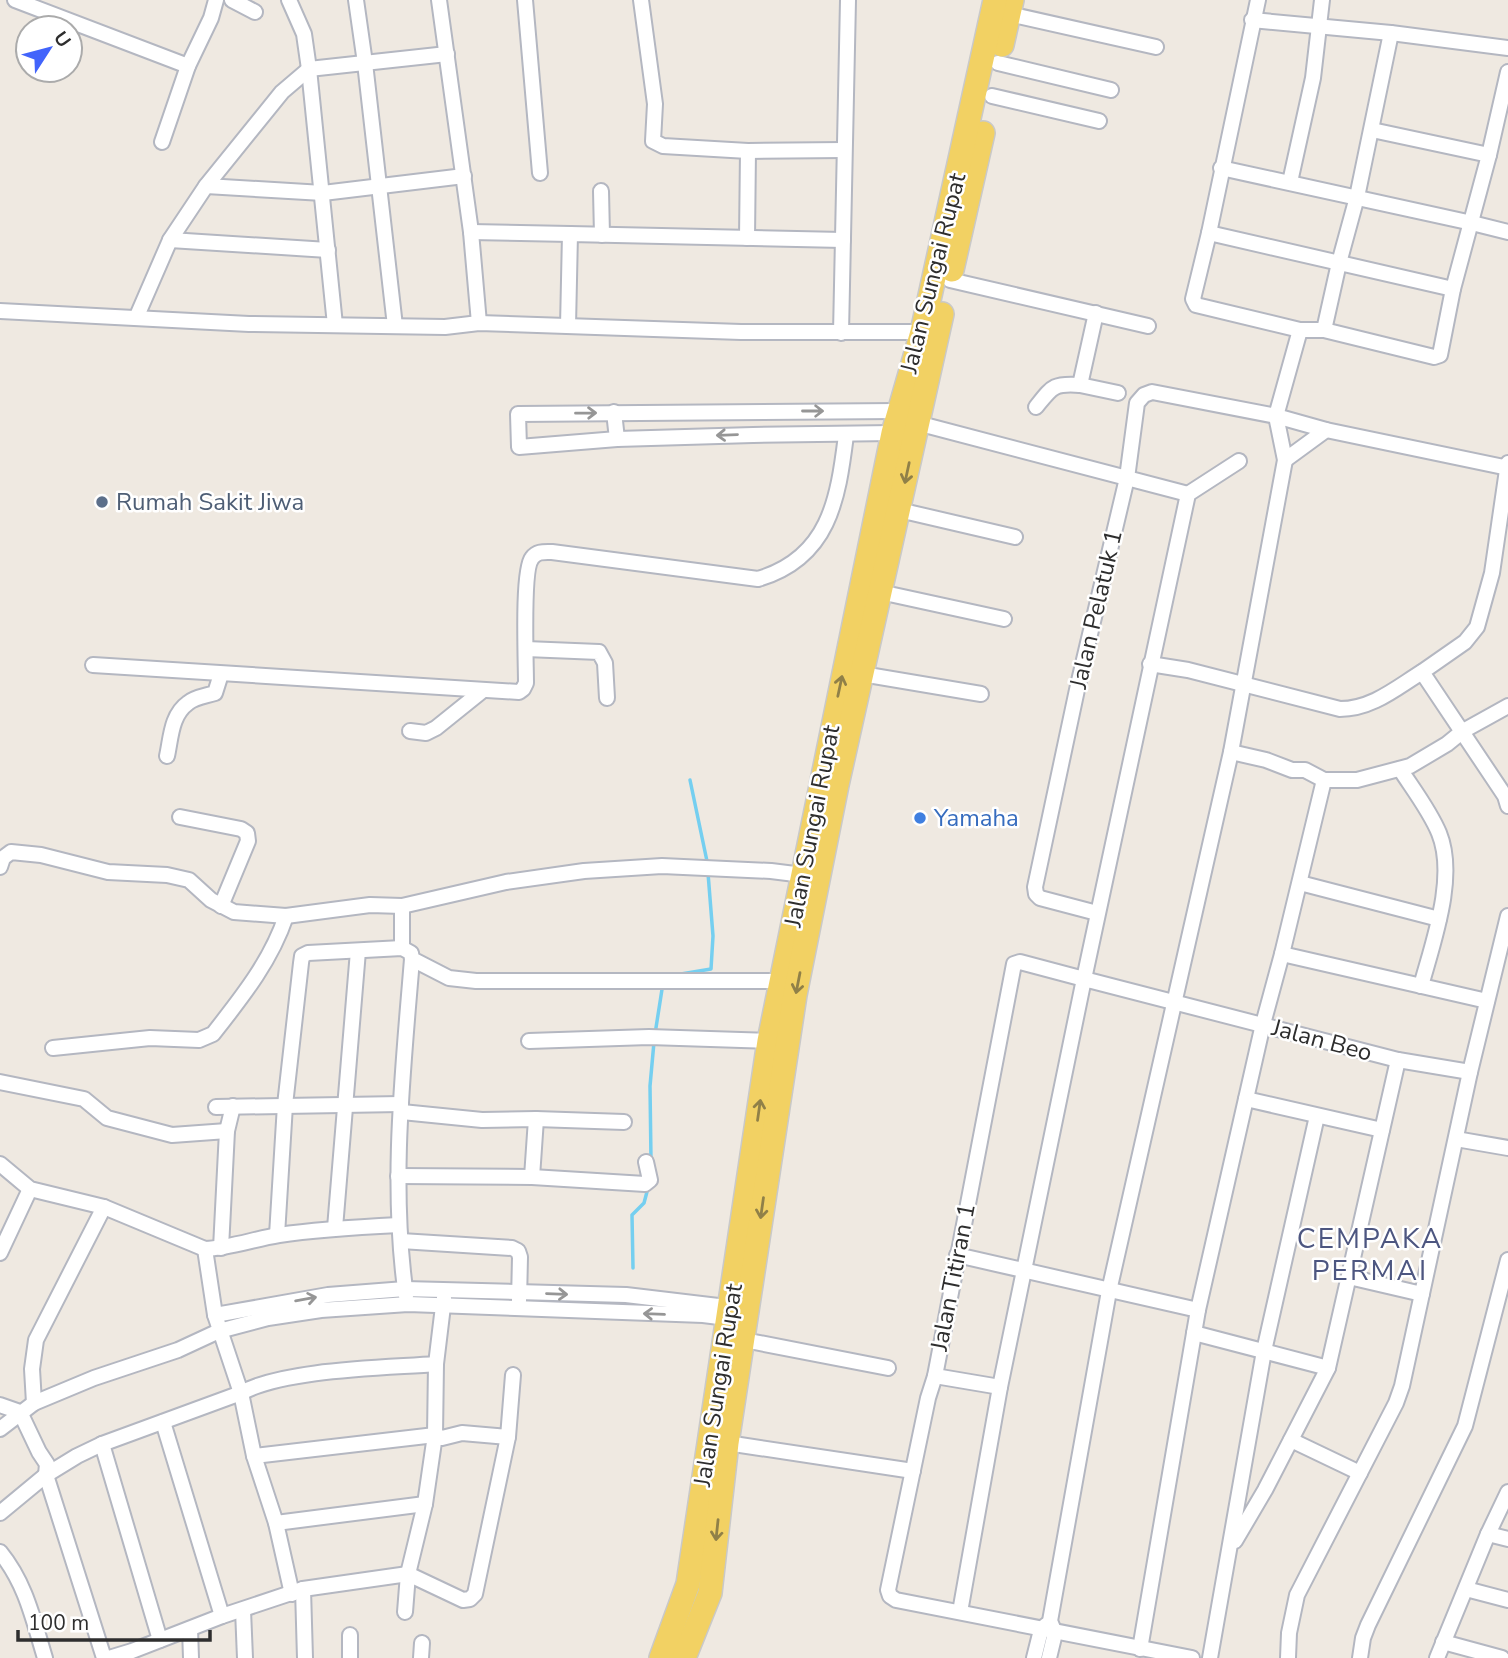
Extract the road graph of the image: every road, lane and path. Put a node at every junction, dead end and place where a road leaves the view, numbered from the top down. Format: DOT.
graph roads {
  1 [pos="15,0"];
  2 [pos="216,0"];
  3 [pos="232,0"];
  4 [pos="289,0"];
  5 [pos="356,0"];
  6 [pos="439,0"];
  7 [pos="525,0"];
  8 [pos="641,0"];
  9 [pos="848,0"];
  10 [pos="1258,0"];
  11 [pos="1322,0"];
  12 [pos="1005,5"];
  13 [pos="255,12"];
  14 [pos="1252,20"];
  15 [pos="1319,27"];
  16 [pos="1391,33"];
  17 [pos="1156,47"];
  18 [pos="1508,48"];
  19 [pos="447,54"];
  20 [pos="365,63"];
  21 [pos="998,63"];
  22 [pos="188,66"];
  23 [pos="309,69"];
  24 [pos="1508,72"];
  25 [pos="1111,90"];
  26 [pos="992,96"];
  27 [pos="1099,121"];
  28 [pos="1372,130"];
  29 [pos="162,142"];
  30 [pos="844,150"];
  31 [pos="748,151"];
  32 [pos="1489,155"];
  33 [pos="1221,169"];
  34 [pos="540,173"];
  35 [pos="464,176"];
  36 [pos="1290,182"];
  37 [pos="206,186"];
  38 [pos="380,187"];
  39 [pos="601,191"];
  40 [pos="323,193"];
  41 [pos="1357,197"];
  42 [pos="958,208"];
  43 [pos="1472,222"];
  44 [pos="471,232"];
  45 [pos="1508,232"];
  46 [pos="1209,233"];
  47 [pos="570,234"];
  48 [pos="602,235"];
  49 [pos="747,238"];
  50 [pos="170,240"];
  51 [pos="843,240"];
  52 [pos="328,250"];
  53 [pos="1339,263"];
  54 [pos="950,279"];
  55 [pos="1453,289"];
  56 [pos="0,311"];
  57 [pos="1096,313"];
  58 [pos="137,316"];
  59 [pos="480,323"];
  60 [pos="335,325"];
  61 [pos="395,326"];
  62 [pos="568,326"];
  63 [pos="1148,326"];
  64 [pos="1300,330"];
  65 [pos="1324,330"];
  66 [pos="922,332"];
  67 [pos="841,333"];
  68 [pos="1080,385"];
  69 [pos="1118,393"];
  70 [pos="1036,407"];
  71 [pos="614,412"];
  72 [pos="1276,416"];
  73 [pos="908,417"];
  74 [pos="1326,429"];
  75 [pos="893,433"];
  76 [pos="846,435"];
  77 [pos="617,439"];
  78 [pos="1285,460"];
  79 [pos="1239,461"];
  80 [pos="1508,466"];
  81 [pos="1127,478"];
  82 [pos="1188,494"];
  83 [pos="899,510"];
  84 [pos="1015,537"];
  85 [pos="880,592"];
  86 [pos="1004,619"];
  87 [pos="526,649"];
  88 [pos="1150,664"];
  89 [pos="93,665"];
  90 [pos="1422,672"];
  91 [pos="221,674"];
  92 [pos="862,674"];
  93 [pos="1244,685"];
  94 [pos="482,691"];
  95 [pos="981,694"];
  96 [pos="607,698"];
  97 [pos="1508,706"];
  98 [pos="410,731"];
  99 [pos="1463,731"];
  100 [pos="1231,752"];
  101 [pos="167,756"];
  102 [pos="1400,769"];
  103 [pos="1324,780"];
  104 [pos="1508,806"];
  105 [pos="180,817"];
  106 [pos="0,867"];
  107 [pos="803,875"];
  108 [pos="1300,883"];
  109 [pos="222,906"];
  110 [pos="402,906"];
  111 [pos="1097,914"];
  112 [pos="286,916"];
  113 [pos="1508,916"];
  114 [pos="1439,919"];
  115 [pos="358,951"];
  116 [pos="407,953"];
  117 [pos="1282,954"];
  118 [pos="1014,964"];
  119 [pos="1084,979"];
  120 [pos="781,981"];
  121 [pos="1421,986"];
  122 [pos="1487,1001"];
  123 [pos="1174,1003"];
  124 [pos="1263,1024"];
  125 [pos="529,1041"];
  126 [pos="769,1041"];
  127 [pos="53,1048"];
  128 [pos="1398,1060"];
  129 [pos="1471,1072"];
  130 [pos="0,1082"];
  131 [pos="1246,1099"];
  132 [pos="285,1105"];
  133 [pos="233,1106"];
  134 [pos="344,1106"];
  135 [pos="216,1107"];
  136 [pos="402,1108"];
  137 [pos="1317,1116"];
  138 [pos="536,1119"];
  139 [pos="624,1122"];
  140 [pos="227,1130"];
  141 [pos="1382,1130"];
  142 [pos="1457,1139"];
  143 [pos="1508,1148"];
  144 [pos="646,1163"];
  145 [pos="0,1164"];
  146 [pos="398,1176"];
  147 [pos="532,1177"];
  148 [pos="30,1189"];
  149 [pos="104,1207"];
  150 [pos="399,1225"];
  151 [pos="335,1228"];
  152 [pos="277,1235"];
  153 [pos="401,1241"];
  154 [pos="221,1248"];
  155 [pos="205,1249"];
  156 [pos="0,1253"];
  157 [pos="957,1255"];
  158 [pos="1508,1260"];
  159 [pos="1023,1270"];
  160 [pos="1349,1277"];
  161 [pos="405,1289"];
  162 [pos="1109,1290"];
  163 [pos="445,1291"];
  164 [pos="518,1293"];
  165 [pos="1422,1294"];
  166 [pos="408,1304"];
  167 [pos="442,1307"];
  168 [pos="519,1310"];
  169 [pos="1198,1310"];
  170 [pos="215,1315"];
  171 [pos="739,1319"];
  172 [pos="219,1331"];
  173 [pos="1194,1334"];
  174 [pos="1264,1351"];
  175 [pos="436,1364"];
  176 [pos="888,1368"];
  177 [pos="1328,1368"];
  178 [pos="513,1376"];
  179 [pos="935,1376"];
  180 [pos="1000,1387"];
  181 [pos="241,1392"];
  182 [pos="34,1404"];
  183 [pos="0,1405"];
  184 [pos="20,1412"];
  185 [pos="163,1422"];
  186 [pos="0,1429"];
  187 [pos="435,1435"];
  188 [pos="508,1437"];
  189 [pos="1292,1440"];
  190 [pos="727,1443"];
  191 [pos="102,1444"];
  192 [pos="254,1456"];
  193 [pos="912,1471"];
  194 [pos="1360,1473"];
  195 [pos="46,1475"];
  196 [pos="1508,1492"];
  197 [pos="425,1504"];
  198 [pos="0,1513"];
  199 [pos="276,1523"];
  200 [pos="1488,1534"];
  201 [pos="1508,1539"];
  202 [pos="1231,1548"];
  203 [pos="0,1552"];
  204 [pos="408,1574"];
  205 [pos="1466,1589"];
  206 [pos="298,1592"];
  207 [pos="1508,1600"];
  208 [pos="243,1610"];
  209 [pos="405,1612"];
  210 [pos="960,1612"];
  211 [pos="222,1616"];
  212 [pos="1048,1628"];
  213 [pos="190,1629"];
  214 [pos="351,1635"];
  215 [pos="160,1640"];
  216 [pos="1443,1642"];
  217 [pos="422,1643"];
  218 [pos="1140,1649"];
  219 [pos="132,1655"];
  220 [pos="45,1658"];
  221 [pos="107,1658"];
  222 [pos="191,1658"];
  223 [pos="245,1658"];
  224 [pos="305,1658"];
  225 [pos="350,1658"];
  226 [pos="421,1658"];
  227 [pos="661,1658"];
  228 [pos="684,1658"];
  229 [pos="1034,1658"];
  230 [pos="1049,1658"];
  231 [pos="1192,1658"];
  232 [pos="1210,1658"];
  233 [pos="1288,1658"];
  234 [pos="1360,1658"];
  235 [pos="1437,1658"];
  236 [pos="1502,1658"];
  1 -- 22 [label="street"];
  2 -- 22 [label="street"];
  3 -- 13 [label="street"];
  4 -- 23 [label="street"];
  5 -- 20 [label="street"];
  6 -- 19 [label="street"];
  7 -- 34 [label="street"];
  8 -- 31 [label="street"];
  9 -- 30 [label="street"];
  10 -- 14 [label="street"];
  11 -- 15 [label="street"];
  12 -- 17 [label="street"];
  12 -- 21 [label="main road, Jalan Sungai Rupat"];
  12 -- 42 [label="main road, Jalan Sungai Rupat"];
  14 -- 15 [label="street"];
  14 -- 33 [label="street"];
  15 -- 16 [label="street"];
  15 -- 36 [label="street"];
  16 -- 18 [label="street"];
  16 -- 28 [label="street"];
  19 -- 20 [label="street"];
  19 -- 35 [label="street"];
  20 -- 23 [label="street"];
  20 -- 38 [label="street"];
  21 -- 25 [label="street"];
  21 -- 26 [label="main road, Jalan Sungai Rupat"];
  22 -- 29 [label="street"];
  23 -- 37 [label="street"];
  23 -- 40 [label="street"];
  24 -- 32 [label="street"];
  26 -- 27 [label="street"];
  26 -- 42 [label="main road, Jalan Sungai Rupat"];
  28 -- 32 [label="street"];
  28 -- 41 [label="street"];
  30 -- 31 [label="street"];
  30 -- 51 [label="street"];
  31 -- 49 [label="street"];
  32 -- 43 [label="street"];
  33 -- 36 [label="street"];
  33 -- 46 [label="street"];
  35 -- 38 [label="street"];
  35 -- 44 [label="street"];
  36 -- 41 [label="street"];
  37 -- 40 [label="street"];
  37 -- 50 [label="street"];
  38 -- 40 [label="street"];
  38 -- 61 [label="street"];
  39 -- 48 [label="street"];
  40 -- 52 [label="street"];
  41 -- 43 [label="street"];
  41 -- 53 [label="street"];
  42 -- 54 [label="main road, Jalan Sungai Rupat"];
  42 -- 66 [label="main road, Jalan Sungai Rupat"];
  43 -- 45 [label="street"];
  43 -- 55 [label="street"];
  44 -- 47 [label="street"];
  44 -- 59 [label="street"];
  46 -- 53 [label="street"];
  46 -- 64 [label="street"];
  47 -- 48 [label="street"];
  47 -- 62 [label="street"];
  48 -- 49 [label="street"];
  49 -- 51 [label="street"];
  50 -- 52 [label="street"];
  50 -- 58 [label="street"];
  51 -- 67 [label="street"];
  52 -- 60 [label="street"];
  53 -- 55 [label="street"];
  53 -- 65 [label="street"];
  54 -- 57 [label="street"];
  54 -- 73 [label="main road, Jalan Sungai Rupat"];
  55 -- 65 [label="street"];
  56 -- 58 [label="street"];
  57 -- 63 [label="street"];
  57 -- 68 [label="street"];
  58 -- 60 [label="street"];
  59 -- 61 [label="street"];
  59 -- 62 [label="street"];
  60 -- 61 [label="street"];
  62 -- 67 [label="street"];
  64 -- 65 [label="street"];
  64 -- 72 [label="street"];
  66 -- 67 [label="street"];
  66 -- 73 [label="main road, Jalan Sungai Rupat"];
  68 -- 69 [label="street"];
  68 -- 70 [label="street"];
  71 -- 73 [label="street, one-way"];
  71 -- 77 [label="street"];
  77 -- 71 [label="street, one-way"];
  72 -- 74 [label="street"];
  72 -- 78 [label="street"];
  72 -- 81 [label="street, Jalan Pelatuk 1"];
  73 -- 75 [label="main road, Jalan Sungai Rupat"];
  73 -- 81 [label="street"];
  73 -- 83 [label="main road, Jalan Sungai Rupat, one-way"];
  74 -- 78 [label="street"];
  74 -- 80 [label="street"];
  75 -- 76 [label="street"];
  107 -- 75 [label="main road, Jalan Sungai Rupat, one-way"];
  76 -- 77 [label="street, one-way"];
  76 -- 87 [label="street"];
  78 -- 93 [label="street"];
  79 -- 82 [label="street"];
  80 -- 90 [label="street"];
  81 -- 82 [label="street"];
  81 -- 111 [label="street, Jalan Pelatuk 1"];
  82 -- 88 [label="street"];
  83 -- 84 [label="street"];
  83 -- 85 [label="main road, Jalan Sungai Rupat"];
  85 -- 86 [label="street"];
  85 -- 92 [label="main road, Jalan Sungai Rupat"];
  87 -- 94 [label="street"];
  87 -- 96 [label="street"];
  88 -- 93 [label="street"];
  88 -- 111 [label="street"];
  89 -- 91 [label="street"];
  90 -- 93 [label="street"];
  90 -- 99 [label="street"];
  91 -- 94 [label="street"];
  91 -- 101 [label="street"];
  92 -- 95 [label="street"];
  92 -- 171 [label="main road, Jalan Sungai Rupat, one-way"];
  93 -- 100 [label="street"];
  94 -- 98 [label="street"];
  97 -- 99 [label="street"];
  99 -- 102 [label="street"];
  99 -- 104 [label="street"];
  100 -- 103 [label="street"];
  100 -- 123 [label="street"];
  102 -- 103 [label="street"];
  102 -- 114 [label="street"];
  103 -- 108 [label="street"];
  105 -- 109 [label="street"];
  106 -- 109 [label="street"];
  107 -- 110 [label="street"];
  107 -- 120 [label="main road, Jalan Sungai Rupat"];
  108 -- 114 [label="street"];
  108 -- 117 [label="street"];
  109 -- 112 [label="street"];
  110 -- 112 [label="street"];
  110 -- 116 [label="street"];
  111 -- 119 [label="street"];
  112 -- 127 [label="street"];
  113 -- 122 [label="street"];
  114 -- 121 [label="street"];
  115 -- 116 [label="street"];
  115 -- 132 [label="street"];
  115 -- 134 [label="street"];
  116 -- 120 [label="street"];
  116 -- 136 [label="street"];
  117 -- 121 [label="street"];
  117 -- 124 [label="street"];
  118 -- 119 [label="street, Jalan Beo"];
  118 -- 157 [label="street, Jalan Titiran 1"];
  119 -- 123 [label="street, Jalan Beo"];
  119 -- 159 [label="street"];
  120 -- 126 [label="main road, Jalan Sungai Rupat"];
  121 -- 122 [label="street"];
  122 -- 129 [label="street"];
  123 -- 124 [label="street, Jalan Beo"];
  123 -- 162 [label="street"];
  124 -- 128 [label="street, Jalan Beo"];
  124 -- 131 [label="street"];
  125 -- 126 [label="street"];
  171 -- 126 [label="main road, Jalan Sungai Rupat, one-way"];
  128 -- 129 [label="street, Jalan Beo"];
  128 -- 141 [label="street"];
  129 -- 142 [label="street"];
  130 -- 140 [label="street"];
  131 -- 137 [label="street"];
  131 -- 169 [label="street"];
  132 -- 133 [label="street"];
  132 -- 134 [label="street"];
  132 -- 152 [label="street"];
  133 -- 135 [label="street"];
  133 -- 140 [label="street"];
  134 -- 136 [label="street"];
  134 -- 151 [label="street"];
  136 -- 138 [label="street"];
  136 -- 146 [label="street"];
  137 -- 141 [label="street"];
  137 -- 174 [label="street"];
  138 -- 139 [label="street"];
  138 -- 147 [label="street"];
  140 -- 154 [label="street"];
  141 -- 160 [label="street"];
  142 -- 143 [label="street"];
  142 -- 165 [label="street"];
  144 -- 147 [label="street"];
  145 -- 148 [label="street"];
  146 -- 147 [label="street"];
  146 -- 150 [label="street"];
  148 -- 149 [label="street"];
  148 -- 156 [label="street"];
  149 -- 155 [label="street"];
  149 -- 182 [label="street"];
  150 -- 151 [label="street"];
  150 -- 153 [label="street"];
  151 -- 152 [label="street"];
  152 -- 154 [label="street"];
  153 -- 161 [label="street"];
  153 -- 164 [label="street"];
  154 -- 155 [label="street"];
  155 -- 170 [label="street"];
  157 -- 159 [label="street"];
  157 -- 179 [label="street, Jalan Titiran 1"];
  158 -- 234 [label="street"];
  159 -- 162 [label="street"];
  159 -- 180 [label="street"];
  160 -- 165 [label="street"];
  160 -- 177 [label="street"];
  161 -- 163 [label="street"];
  161 -- 166 [label="street"];
  170 -- 161 [label="street, one-way"];
  162 -- 169 [label="street"];
  162 -- 212 [label="street"];
  163 -- 164 [label="street"];
  163 -- 167 [label="street"];
  164 -- 168 [label="street"];
  164 -- 171 [label="street, one-way"];
  165 -- 194 [label="street"];
  166 -- 167 [label="street"];
  166 -- 172 [label="street"];
  167 -- 168 [label="street"];
  167 -- 175 [label="street"];
  171 -- 168 [label="street, one-way"];
  169 -- 173 [label="street"];
  170 -- 172 [label="street"];
  171 -- 176 [label="street"];
  171 -- 190 [label="main road, Jalan Sungai Rupat"];
  171 -- 227 [label="main road, Jalan Sungai Rupat"];
  172 -- 181 [label="street"];
  172 -- 182 [label="street"];
  173 -- 174 [label="street"];
  173 -- 218 [label="street"];
  174 -- 177 [label="street"];
  174 -- 202 [label="street"];
  175 -- 181 [label="street"];
  175 -- 187 [label="street"];
  177 -- 189 [label="street"];
  178 -- 188 [label="street"];
  179 -- 180 [label="street"];
  179 -- 193 [label="street, Jalan Titiran 1"];
  180 -- 210 [label="street"];
  181 -- 185 [label="street"];
  181 -- 192 [label="street"];
  182 -- 184 [label="street"];
  183 -- 184 [label="street"];
  184 -- 186 [label="street"];
  184 -- 195 [label="street"];
  185 -- 191 [label="street"];
  185 -- 211 [label="street"];
  187 -- 188 [label="street"];
  187 -- 192 [label="street"];
  187 -- 197 [label="street"];
  188 -- 204 [label="street"];
  189 -- 194 [label="street"];
  189 -- 202 [label="street"];
  190 -- 193 [label="street"];
  190 -- 228 [label="main road, Jalan Sungai Rupat, one-way"];
  191 -- 195 [label="street"];
  191 -- 215 [label="street"];
  192 -- 199 [label="street"];
  193 -- 210 [label="street, Jalan Titiran 1"];
  194 -- 233 [label="street"];
  195 -- 198 [label="street"];
  195 -- 221 [label="street"];
  196 -- 200 [label="street"];
  197 -- 199 [label="street"];
  197 -- 204 [label="street"];
  199 -- 206 [label="street"];
  200 -- 201 [label="street"];
  200 -- 205 [label="street"];
  202 -- 232 [label="street"];
  203 -- 220 [label="street"];
  204 -- 206 [label="street"];
  204 -- 209 [label="street"];
  205 -- 207 [label="street"];
  205 -- 216 [label="street"];
  206 -- 208 [label="street"];
  206 -- 224 [label="street"];
  208 -- 211 [label="street"];
  208 -- 223 [label="street"];
  210 -- 212 [label="street"];
  211 -- 213 [label="street"];
  212 -- 218 [label="street"];
  212 -- 229 [label="street"];
  212 -- 230 [label="street"];
  213 -- 215 [label="street"];
  213 -- 222 [label="street"];
  214 -- 225 [label="street"];
  215 -- 219 [label="street"];
  216 -- 235 [label="street"];
  216 -- 236 [label="street"];
  217 -- 226 [label="street"];
  218 -- 231 [label="street"];
  219 -- 221 [label="street"];
}
